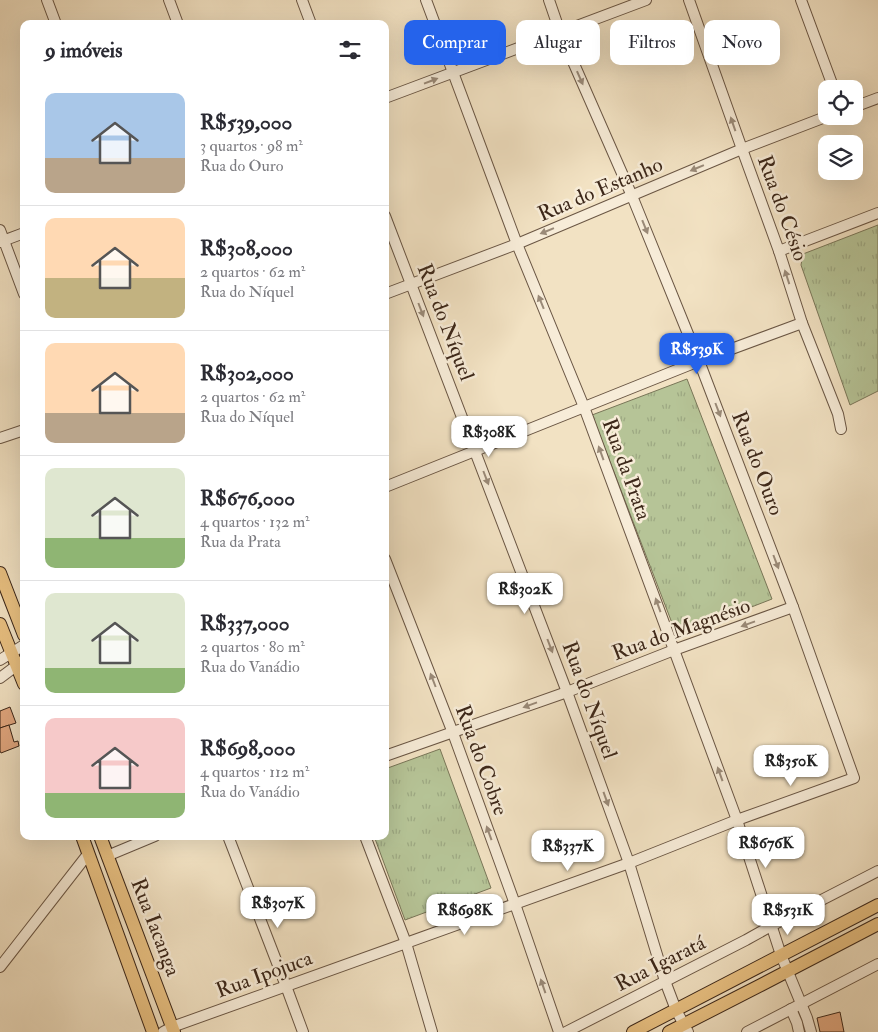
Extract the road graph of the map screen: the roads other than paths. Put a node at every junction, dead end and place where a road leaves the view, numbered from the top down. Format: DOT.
graph roads {
  1 [pos="47,0"];
  2 [pos="169,0"];
  3 [pos="302,0"];
  4 [pos="426,0"];
  5 [pos="549,0"];
  6 [pos="646,0"];
  7 [pos="689,0"];
  8 [pos="801,0"];
  9 [pos="54,20"];
  10 [pos="176,20"];
  11 [pos="310,20"];
  12 [pos="556,20"];
  13 [pos="592,20"];
  14 [pos="516,48"];
  15 [pos="574,65"];
  16 [pos="453,72"];
  17 [pos="831,80"];
  18 [pos="389,96"];
  19 [pos="878,98"];
  20 [pos="863,104"];
  21 [pos="818,120"];
  22 [pos="742,149"];
  23 [pos="632,196"];
  24 [pos="878,214"];
  25 [pos="389,226"];
  26 [pos="0,230"];
  27 [pos="20,235"];
  28 [pos="2,242"];
  29 [pos="517,244"];
  30 [pos="779,251"];
  31 [pos="412,284"];
  32 [pos="20,285"];
  33 [pos="389,293"];
  34 [pos="802,323"];
  35 [pos="699,361"];
  36 [pos="584,407"];
  37 [pos="841,429"];
  38 [pos="20,431"];
  39 [pos="0,438"];
  40 [pos="475,450"];
  41 [pos="389,484"];
  42 [pos="389,569"];
  43 [pos="0,573"];
  44 [pos="794,607"];
  45 [pos="20,624"];
  46 [pos="2,628"];
  47 [pos="20,633"];
  48 [pos="674,650"];
  49 [pos="17,659"];
  50 [pos="0,660"];
  51 [pos="0,678"];
  52 [pos="567,692"];
  53 [pos="453,733"];
  54 [pos="389,755"];
  55 [pos="854,778"];
  56 [pos="737,820"];
  57 [pos="83,840"];
  58 [pos="101,840"];
  59 [pos="145,840"];
  60 [pos="230,840"];
  61 [pos="367,840"];
  62 [pos="107,856"];
  63 [pos="90,858"];
  64 [pos="629,863"];
  65 [pos="878,871"];
  66 [pos="516,904"];
  67 [pos="878,905"];
  68 [pos="878,924"];
  69 [pos="771,926"];
  70 [pos="406,943"];
  71 [pos="781,955"];
  72 [pos="878,964"];
  73 [pos="0,967"];
  74 [pos="787,971"];
  75 [pos="664,981"];
  76 [pos="155,983"];
  77 [pos="286,986"];
  78 [pos="138,990"];
  79 [pos="801,1004"];
  80 [pos="791,1009"];
  81 [pos="676,1010"];
  82 [pos="686,1028"];
  83 [pos="170,1030"];
  84 [pos="153,1032"];
  85 [pos="303,1032"];
  86 [pos="432,1032"];
  87 [pos="559,1032"];
  88 [pos="566,1032"];
  89 [pos="633,1032"];
  90 [pos="669,1032"];
  91 [pos="747,1032"];
  92 [pos="799,1032"];
  93 [pos="811,1032"];
  1 -- 9 [label="street"];
  2 -- 10 [label="street"];
  3 -- 11 [label="street"];
  4 -- 16 [label="street, Rua da Prata"];
  5 -- 12 [label="street, Rua do Ouro"];
  6 -- 13 [label="street"];
  22 -- 7 [label="street, Rua do Césio, one-way"];
  8 -- 17 [label="street"];
  14 -- 16 [label="street"];
  15 -- 23 [label="street, Rua do Ouro, one-way"];
  18 -- 16 [label="street, one-way"];
  16 -- 29 [label="street, Rua da Prata"];
  19 -- 20 [label="street"];
  21 -- 22 [label="street, Rua do Estanho"];
  22 -- 23 [label="street, Rua do Estanho, one-way"];
  22 -- 30 [label="street, Rua do Césio"];
  23 -- 29 [label="street, Rua do Estanho, one-way"];
  23 -- 35 [label="street, Rua do Ouro, one-way"];
  24 -- 30 [label="street"];
  25 -- 31 [label="street, Rua do Níquel"];
  26 -- 28 [label="street"];
  27 -- 28 [label="street"];
  28 -- 32 [label="street"];
  29 -- 31 [label="street, Rua do Estanho"];
  36 -- 29 [label="street, Rua da Prata, one-way"];
  34 -- 30 [label="street, Rua do Césio, one-way"];
  31 -- 33 [label="street, Rua do Estanho"];
  31 -- 40 [label="street, Rua do Níquel, one-way"];
  34 -- 35 [label="street"];
  34 -- 37 [label="street, Rua do Césio"];
  35 -- 36 [label="street"];
  35 -- 44 [label="street, Rua do Ouro, one-way"];
  36 -- 40 [label="street"];
  48 -- 36 [label="street, Rua da Prata, one-way"];
  38 -- 39 [label="street"];
  40 -- 41 [label="street"];
  40 -- 52 [label="street, Rua do Níquel, one-way"];
  53 -- 42 [label="street, Rua do Cobre, one-way"];
  43 -- 45 [label="main road"];
  44 -- 48 [label="street, Rua do Magnésio, one-way"];
  44 -- 55 [label="street, Rua do Ouro"];
  46 -- 47 [label="main road"];
  46 -- 49 [label="main road"];
  48 -- 52 [label="street, Rua do Magnésio"];
  56 -- 48 [label="street, Rua da Prata, one-way"];
  49 -- 50 [label="street"];
  49 -- 51 [label="street"];
  52 -- 53 [label="street, Rua do Magnésio, one-way"];
  52 -- 64 [label="street, Rua do Níquel, one-way"];
  53 -- 54 [label="street, Rua do Magnésio"];
  66 -- 53 [label="street, Rua do Cobre, one-way"];
  55 -- 56 [label="street, Rua Ipojuca"];
  56 -- 64 [label="street, Rua Ipojuca"];
  56 -- 69 [label="street, Rua da Prata"];
  57 -- 63 [label="main road, Rua Iacanga"];
  58 -- 62 [label="main road, Rua Iacanga"];
  59 -- 62 [label="street"];
  60 -- 77 [label="street"];
  61 -- 70 [label="street"];
  62 -- 63 [label="main road"];
  62 -- 76 [label="main road, Rua Iacanga"];
  63 -- 73 [label="street"];
  63 -- 78 [label="main road, Rua Iacanga"];
  64 -- 66 [label="street, Rua Ipojuca"];
  64 -- 75 [label="street, Rua do Níquel"];
  65 -- 69 [label="street, Rua Igaratá"];
  66 -- 70 [label="street, Rua Ipojuca"];
  87 -- 66 [label="street, Rua do Cobre, one-way"];
  67 -- 71 [label="main road"];
  68 -- 74 [label="main road"];
  69 -- 71 [label="street, Rua da Prata"];
  69 -- 75 [label="street, Rua Igaratá"];
  70 -- 77 [label="street, Rua Ipojuca"];
  70 -- 86 [label="street"];
  71 -- 74 [label="street, Rua da Prata"];
  71 -- 81 [label="main road"];
  72 -- 79 [label="street"];
  74 -- 79 [label="street, Rua da Prata"];
  74 -- 82 [label="main road"];
  75 -- 81 [label="street, Rua do Níquel"];
  75 -- 88 [label="street, Rua Igaratá"];
  76 -- 78 [label="main road"];
  76 -- 83 [label="main road, Rua Iacanga"];
  77 -- 83 [label="street, Rua Ipojuca"];
  77 -- 85 [label="street"];
  78 -- 84 [label="main road, Rua Iacanga"];
  79 -- 80 [label="street"];
  79 -- 93 [label="street, Rua da Prata"];
  80 -- 91 [label="street"];
  80 -- 92 [label="street"];
  81 -- 82 [label="street, Rua do Níquel"];
  81 -- 89 [label="main road"];
  82 -- 90 [label="main road"];
}
